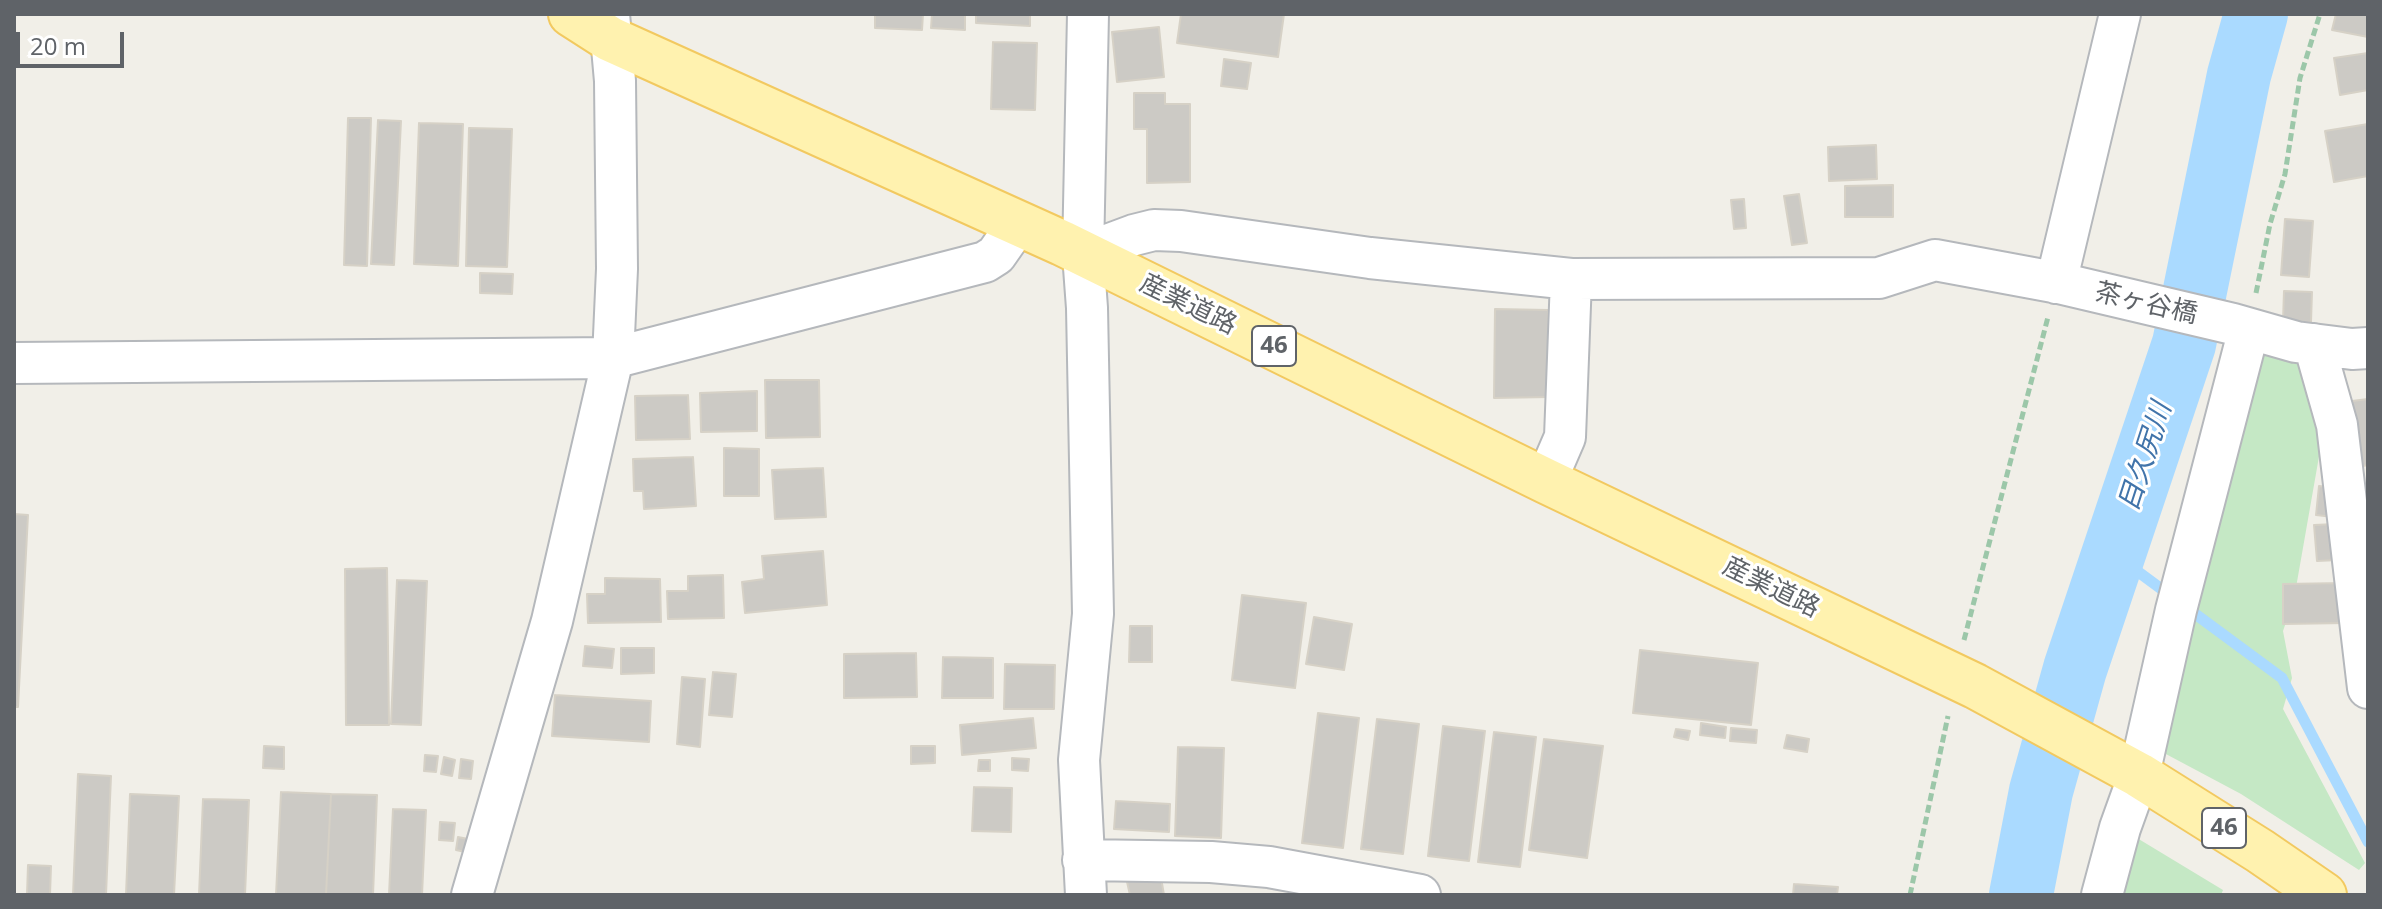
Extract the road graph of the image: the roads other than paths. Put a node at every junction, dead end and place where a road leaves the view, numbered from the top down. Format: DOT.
graph roads {
  1 [pos="571,14"];
  2 [pos="1088,14"];
  3 [pos="2120,14"];
  4 [pos="610,26"];
  5 [pos="1017,225"];
  6 [pos="1083,254"];
  7 [pos="1571,279"];
  8 [pos="2058,283"];
  9 [pos="2241,326"];
  10 [pos="2314,344"];
  11 [pos="2368,348"];
  12 [pos="613,358"];
  13 [pos="14,363"];
  14 [pos="1546,481"];
  15 [pos="2368,688"];
  16 [pos="2130,770"];
  17 [pos="1084,878"];
  18 [pos="472,895"];
  19 [pos="1420,895"];
  20 [pos="2102,895"];
  21 [pos="2324,895"];
  1 -- 4 [label="main road, 産業道路 / 46"];
  2 -- 6 [label="street"];
  3 -- 8 [label="street"];
  4 -- 5 [label="main road, 産業道路 / 46"];
  4 -- 12 [label="street"];
  5 -- 6 [label="main road, 産業道路 / 46"];
  5 -- 12 [label="street"];
  6 -- 7 [label="street, 茶ヶ谷橋"];
  6 -- 14 [label="main road, 産業道路 / 46"];
  6 -- 17 [label="street"];
  7 -- 8 [label="street, 茶ヶ谷橋"];
  7 -- 14 [label="street"];
  8 -- 9 [label="street, 茶ヶ谷橋"];
  9 -- 10 [label="street, 茶ヶ谷橋"];
  9 -- 16 [label="street"];
  10 -- 11 [label="street, 茶ヶ谷橋"];
  10 -- 15 [label="street"];
  12 -- 13 [label="street"];
  12 -- 18 [label="street"];
  14 -- 16 [label="main road, 産業道路 / 46"];
  16 -- 20 [label="street"];
  16 -- 21 [label="main road, 46"];
  17 -- 19 [label="street"];
}
